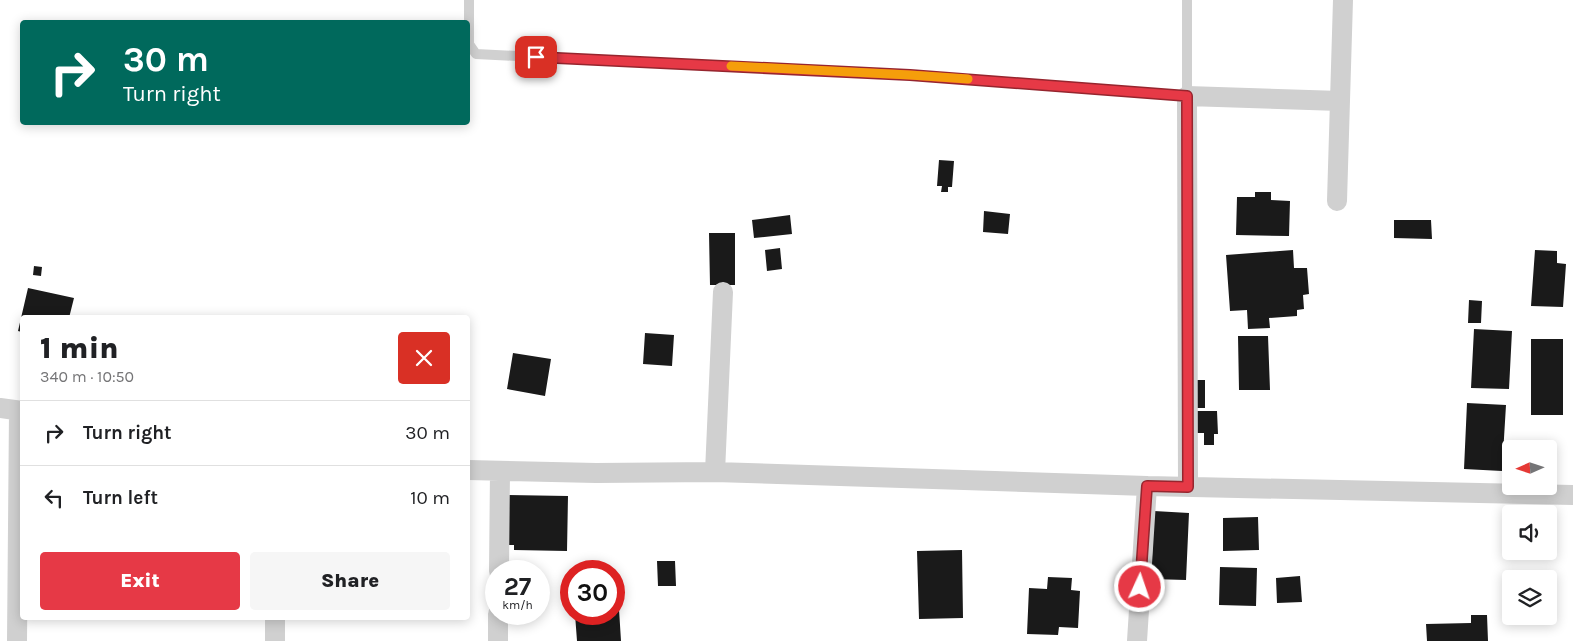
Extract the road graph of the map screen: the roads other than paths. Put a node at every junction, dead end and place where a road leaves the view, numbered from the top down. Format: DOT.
graph roads {
  1 [pos="469,0"];
  2 [pos="1187,0"];
  3 [pos="1343,0"];
  4 [pos="469,20"];
  5 [pos="470,45"];
  6 [pos="1187,96"];
  7 [pos="1340,100"];
  8 [pos="1338,201"];
  9 [pos="723,292"];
  10 [pos="14,410"];
  11 [pos="470,470"];
  12 [pos="500,472"];
  13 [pos="715,472"];
  14 [pos="1147,486"];
  15 [pos="1188,487"];
  16 [pos="1573,495"];
  17 [pos="499,560"];
  18 [pos="275,620"];
  19 [pos="498,625"];
  20 [pos="18,641"];
  21 [pos="276,641"];
  22 [pos="498,641"];
  23 [pos="1137,641"];
  1 -- 4 [label="lane"];
  2 -- 6 [label="lane"];
  3 -- 7 [label="street"];
  5 -- 6 [label="lane"];
  6 -- 7 [label="street"];
  6 -- 15 [label="street"];
  7 -- 8 [label="street"];
  9 -- 13 [label="street"];
  10 -- 20 [label="street"];
  11 -- 12 [label="street"];
  12 -- 13 [label="street"];
  12 -- 17 [label="street"];
  13 -- 14 [label="street"];
  14 -- 15 [label="street"];
  14 -- 23 [label="street"];
  15 -- 16 [label="street"];
  18 -- 21 [label="street"];
  19 -- 22 [label="street"];
}
